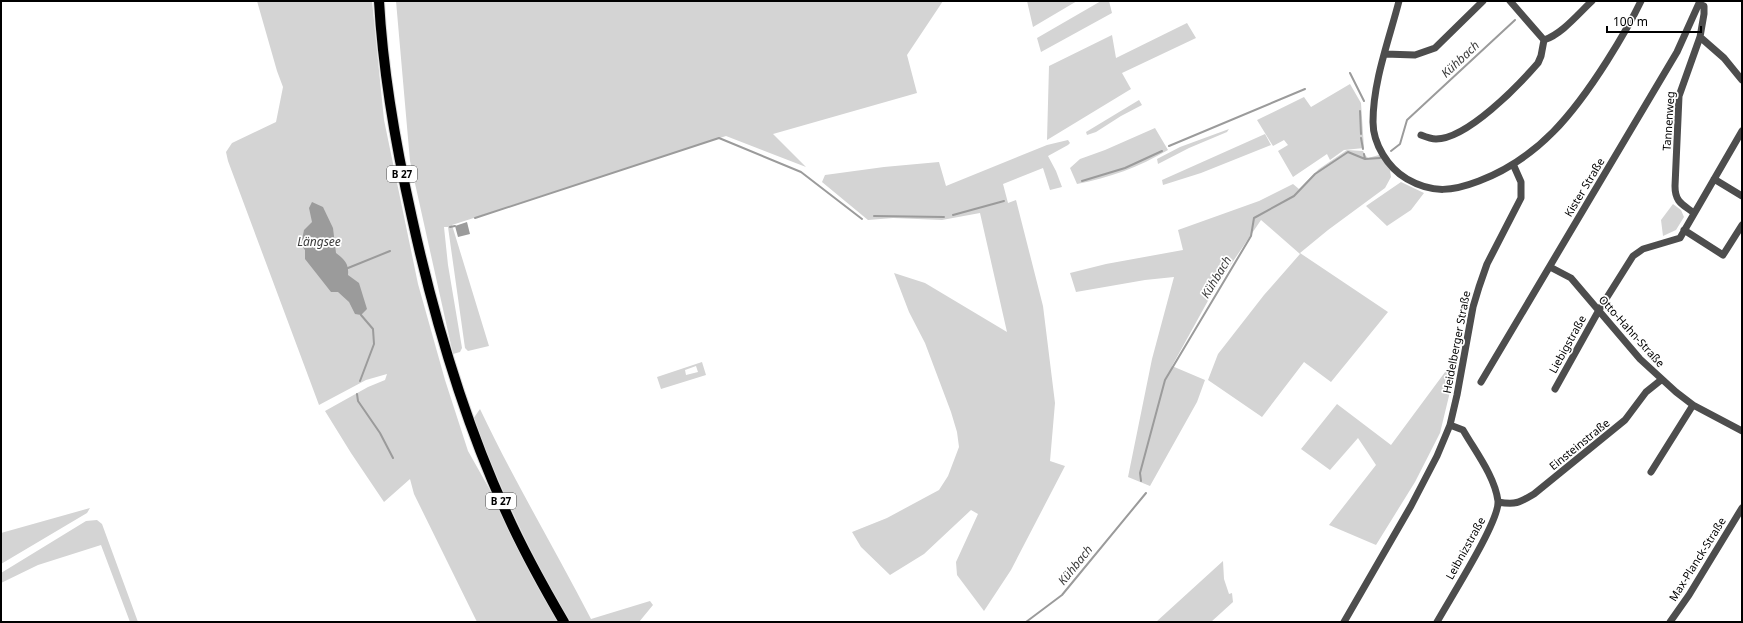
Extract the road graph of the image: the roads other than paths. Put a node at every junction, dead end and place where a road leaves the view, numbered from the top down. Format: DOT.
graph roads {
  1 [pos="379,1"];
  2 [pos="1399,1"];
  3 [pos="1483,1"];
  4 [pos="1510,1"];
  5 [pos="1592,1"];
  6 [pos="1641,1"];
  7 [pos="1703,3"];
  8 [pos="1700,37"];
  9 [pos="1544,40"];
  10 [pos="1384,54"];
  11 [pos="1742,80"];
  12 [pos="1742,131"];
  13 [pos="1421,135"];
  14 [pos="1513,164"];
  15 [pos="1714,179"];
  16 [pos="1742,196"];
  17 [pos="1694,213"];
  18 [pos="1742,225"];
  19 [pos="1684,230"];
  20 [pos="1550,267"];
  21 [pos="1599,310"];
  22 [pos="1661,380"];
  23 [pos="1481,382"];
  24 [pos="1555,389"];
  25 [pos="1693,405"];
  26 [pos="1450,425"];
  27 [pos="1742,432"];
  28 [pos="1651,472"];
  29 [pos="1498,502"];
  30 [pos="1742,508"];
  31 [pos="564,622"];
  32 [pos="1344,622"];
  33 [pos="1437,622"];
  34 [pos="1670,622"];
  1 -- 31 [label="main road, B 27"];
  2 -- 10 [label="street"];
  3 -- 10 [label="street"];
  4 -- 9 [label="street"];
  5 -- 9 [label="street"];
  6 -- 14 [label="street"];
  7 -- 8 [label="street, Tannenweg"];
  7 -- 20 [label="street, Kister Straße"];
  8 -- 11 [label="street"];
  8 -- 17 [label="street, Tannenweg"];
  9 -- 13 [label="street"];
  10 -- 14 [label="street"];
  12 -- 15 [label="street"];
  14 -- 26 [label="street, Heidelberger Straße"];
  15 -- 16 [label="street"];
  15 -- 17 [label="street"];
  17 -- 19 [label="street"];
  18 -- 19 [label="street"];
  19 -- 21 [label="street, Liebigstraße"];
  20 -- 21 [label="street, Otto-Hahn-Straße"];
  20 -- 23 [label="street, Kister Straße"];
  21 -- 22 [label="street, Otto-Hahn-Straße"];
  21 -- 24 [label="street, Liebigstraße"];
  22 -- 25 [label="street, Otto-Hahn-Straße"];
  22 -- 29 [label="street, Einsteinstraße"];
  25 -- 27 [label="street, Otto-Hahn-Straße"];
  25 -- 28 [label="street"];
  26 -- 29 [label="street"];
  26 -- 32 [label="street, Heidelberger Straße"];
  29 -- 33 [label="street, Leibnizstraße"];
  30 -- 34 [label="street, Max-Planck-Straße"];
}
